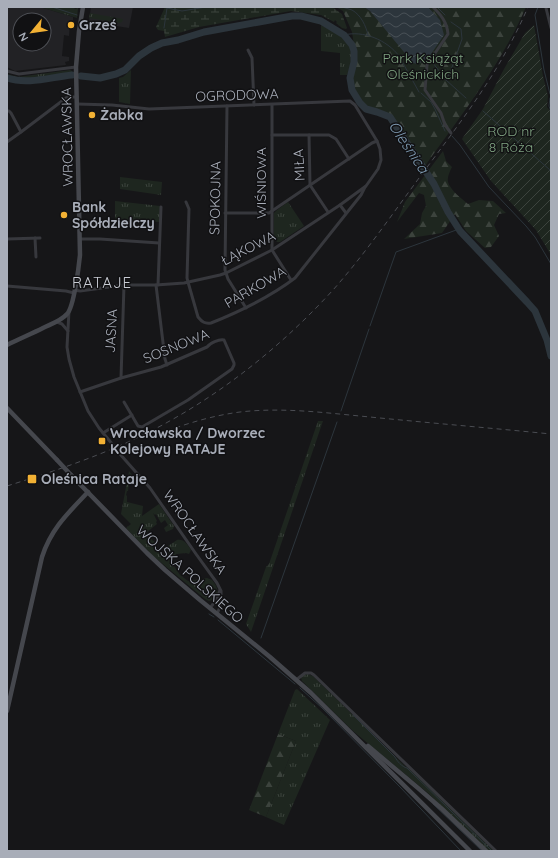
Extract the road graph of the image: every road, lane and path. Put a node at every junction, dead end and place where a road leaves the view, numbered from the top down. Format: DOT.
graph roads {
  1 [pos="83,7"];
  2 [pos="433,7"];
  3 [pos="546,8"];
  4 [pos="551,28"];
  5 [pos="248,50"];
  6 [pos="76,67"];
  7 [pos="7,71"];
  8 [pos="77,97"];
  9 [pos="77,104"];
  10 [pos="254,105"];
  11 [pos="272,105"];
  12 [pos="227,106"];
  13 [pos="7,111"];
  14 [pos="21,132"];
  15 [pos="451,133"];
  16 [pos="272,135"];
  17 [pos="309,135"];
  18 [pos="377,141"];
  19 [pos="7,142"];
  20 [pos="349,159"];
  21 [pos="310,185"];
  22 [pos="366,186"];
  23 [pos="186,202"];
  24 [pos="340,205"];
  25 [pos="161,207"];
  26 [pos="272,211"];
  27 [pos="328,212"];
  28 [pos="225,213"];
  29 [pos="346,213"];
  30 [pos="35,238"];
  31 [pos="40,238"];
  32 [pos="80,239"];
  33 [pos="7,240"];
  34 [pos="160,242"];
  35 [pos="272,250"];
  36 [pos="36,256"];
  37 [pos="226,273"];
  38 [pos="291,280"];
  39 [pos="188,282"];
  40 [pos="124,285"];
  41 [pos="157,285"];
  42 [pos="7,286"];
  43 [pos="74,291"];
  44 [pos="246,308"];
  45 [pos="70,311"];
  46 [pos="56,322"];
  47 [pos="68,330"];
  48 [pos="7,345"];
  49 [pos="167,365"];
  50 [pos="120,378"];
  51 [pos="80,392"];
  52 [pos="124,402"];
  53 [pos="7,408"];
  54 [pos="132,415"];
  55 [pos="103,433"];
  56 [pos="113,445"];
  57 [pos="119,453"];
  58 [pos="88,492"];
  59 [pos="220,588"];
  60 [pos="210,608"];
  61 [pos="217,614"];
  62 [pos="296,680"];
  63 [pos="7,711"];
  64 [pos="349,731"];
  65 [pos="470,851"];
  66 [pos="486,851"];
  67 [pos="496,851"];
  1 -- 6 [label="main road, WROCŁAWSKA"];
  2 -- 15 [label="street"];
  3 -- 4 [label="street"];
  5 -- 10 [label="street"];
  6 -- 7 [label="street"];
  6 -- 8 [label="main road, WROCŁAWSKA"];
  8 -- 9 [label="main road, WROCŁAWSKA"];
  8 -- 14 [label="street"];
  9 -- 12 [label="street, OGRODOWA"];
  9 -- 32 [label="main road, WROCŁAWSKA"];
  10 -- 11 [label="street, OGRODOWA"];
  10 -- 12 [label="street, OGRODOWA"];
  11 -- 16 [label="street, WIŚNIOWA"];
  11 -- 18 [label="street, OGRODOWA"];
  12 -- 28 [label="street, SPOKOJNA"];
  13 -- 14 [label="street"];
  14 -- 19 [label="street"];
  16 -- 17 [label="street"];
  16 -- 26 [label="street, WIŚNIOWA"];
  17 -- 20 [label="street"];
  17 -- 21 [label="street, MIŁA"];
  18 -- 20 [label="street"];
  18 -- 22 [label="street, ŁĄKOWA"];
  20 -- 21 [label="street"];
  21 -- 26 [label="street"];
  21 -- 27 [label="street, MIŁA"];
  22 -- 24 [label="street, ŁĄKOWA"];
  22 -- 29 [label="street, PARKOWA"];
  23 -- 39 [label="street"];
  24 -- 27 [label="street, ŁĄKOWA"];
  24 -- 29 [label="street"];
  25 -- 34 [label="street"];
  26 -- 28 [label="street"];
  26 -- 35 [label="street, WIŚNIOWA"];
  27 -- 35 [label="street, ŁĄKOWA"];
  28 -- 37 [label="street, SPOKOJNA"];
  29 -- 38 [label="street, PARKOWA"];
  30 -- 31 [label="street"];
  30 -- 33 [label="street"];
  30 -- 36 [label="street"];
  32 -- 34 [label="street"];
  32 -- 43 [label="main road, WROCŁAWSKA"];
  34 -- 41 [label="street"];
  35 -- 37 [label="street, ŁĄKOWA"];
  35 -- 38 [label="street"];
  37 -- 39 [label="street, ŁĄKOWA"];
  37 -- 44 [label="street, SPOKOJNA"];
  38 -- 44 [label="street, PARKOWA"];
  39 -- 41 [label="street, ŁĄKOWA"];
  39 -- 44 [label="street, PARKOWA"];
  40 -- 41 [label="street, ŁĄKOWA"];
  40 -- 43 [label="street, ŁĄKOWA"];
  40 -- 50 [label="street, JASNA"];
  41 -- 49 [label="street"];
  42 -- 43 [label="street, ŁĄKOWA"];
  43 -- 45 [label="main road, WROCŁAWSKA"];
  45 -- 46 [label="main road"];
  45 -- 47 [label="street, WROCŁAWSKA"];
  46 -- 47 [label="street"];
  46 -- 48 [label="main road"];
  47 -- 51 [label="street, WROCŁAWSKA"];
  49 -- 50 [label="street, SOSNOWA"];
  49 -- 54 [label="street, SOSNOWA"];
  50 -- 51 [label="street, SOSNOWA"];
  51 -- 55 [label="street, WROCŁAWSKA"];
  52 -- 54 [label="street, SOSNOWA"];
  53 -- 58 [label="main road, WOJSKA POLSKIEGO, bridge"];
  54 -- 55 [label="street"];
  55 -- 56 [label="street, WROCŁAWSKA"];
  57 -- 59 [label="street, WROCŁAWSKA"];
  58 -- 60 [label="main road, WOJSKA POLSKIEGO"];
  58 -- 63 [label="main road"];
  59 -- 60 [label="street, WROCŁAWSKA"];
  59 -- 61 [label="street, WROCŁAWSKA"];
  60 -- 61 [label="main road, WOJSKA POLSKIEGO"];
  61 -- 62 [label="main road, WOJSKA POLSKIEGO"];
  62 -- 64 [label="main road, WOJSKA POLSKIEGO"];
  62 -- 67 [label="street"];
  64 -- 65 [label="main road"];
  64 -- 66 [label="main road"];
}
